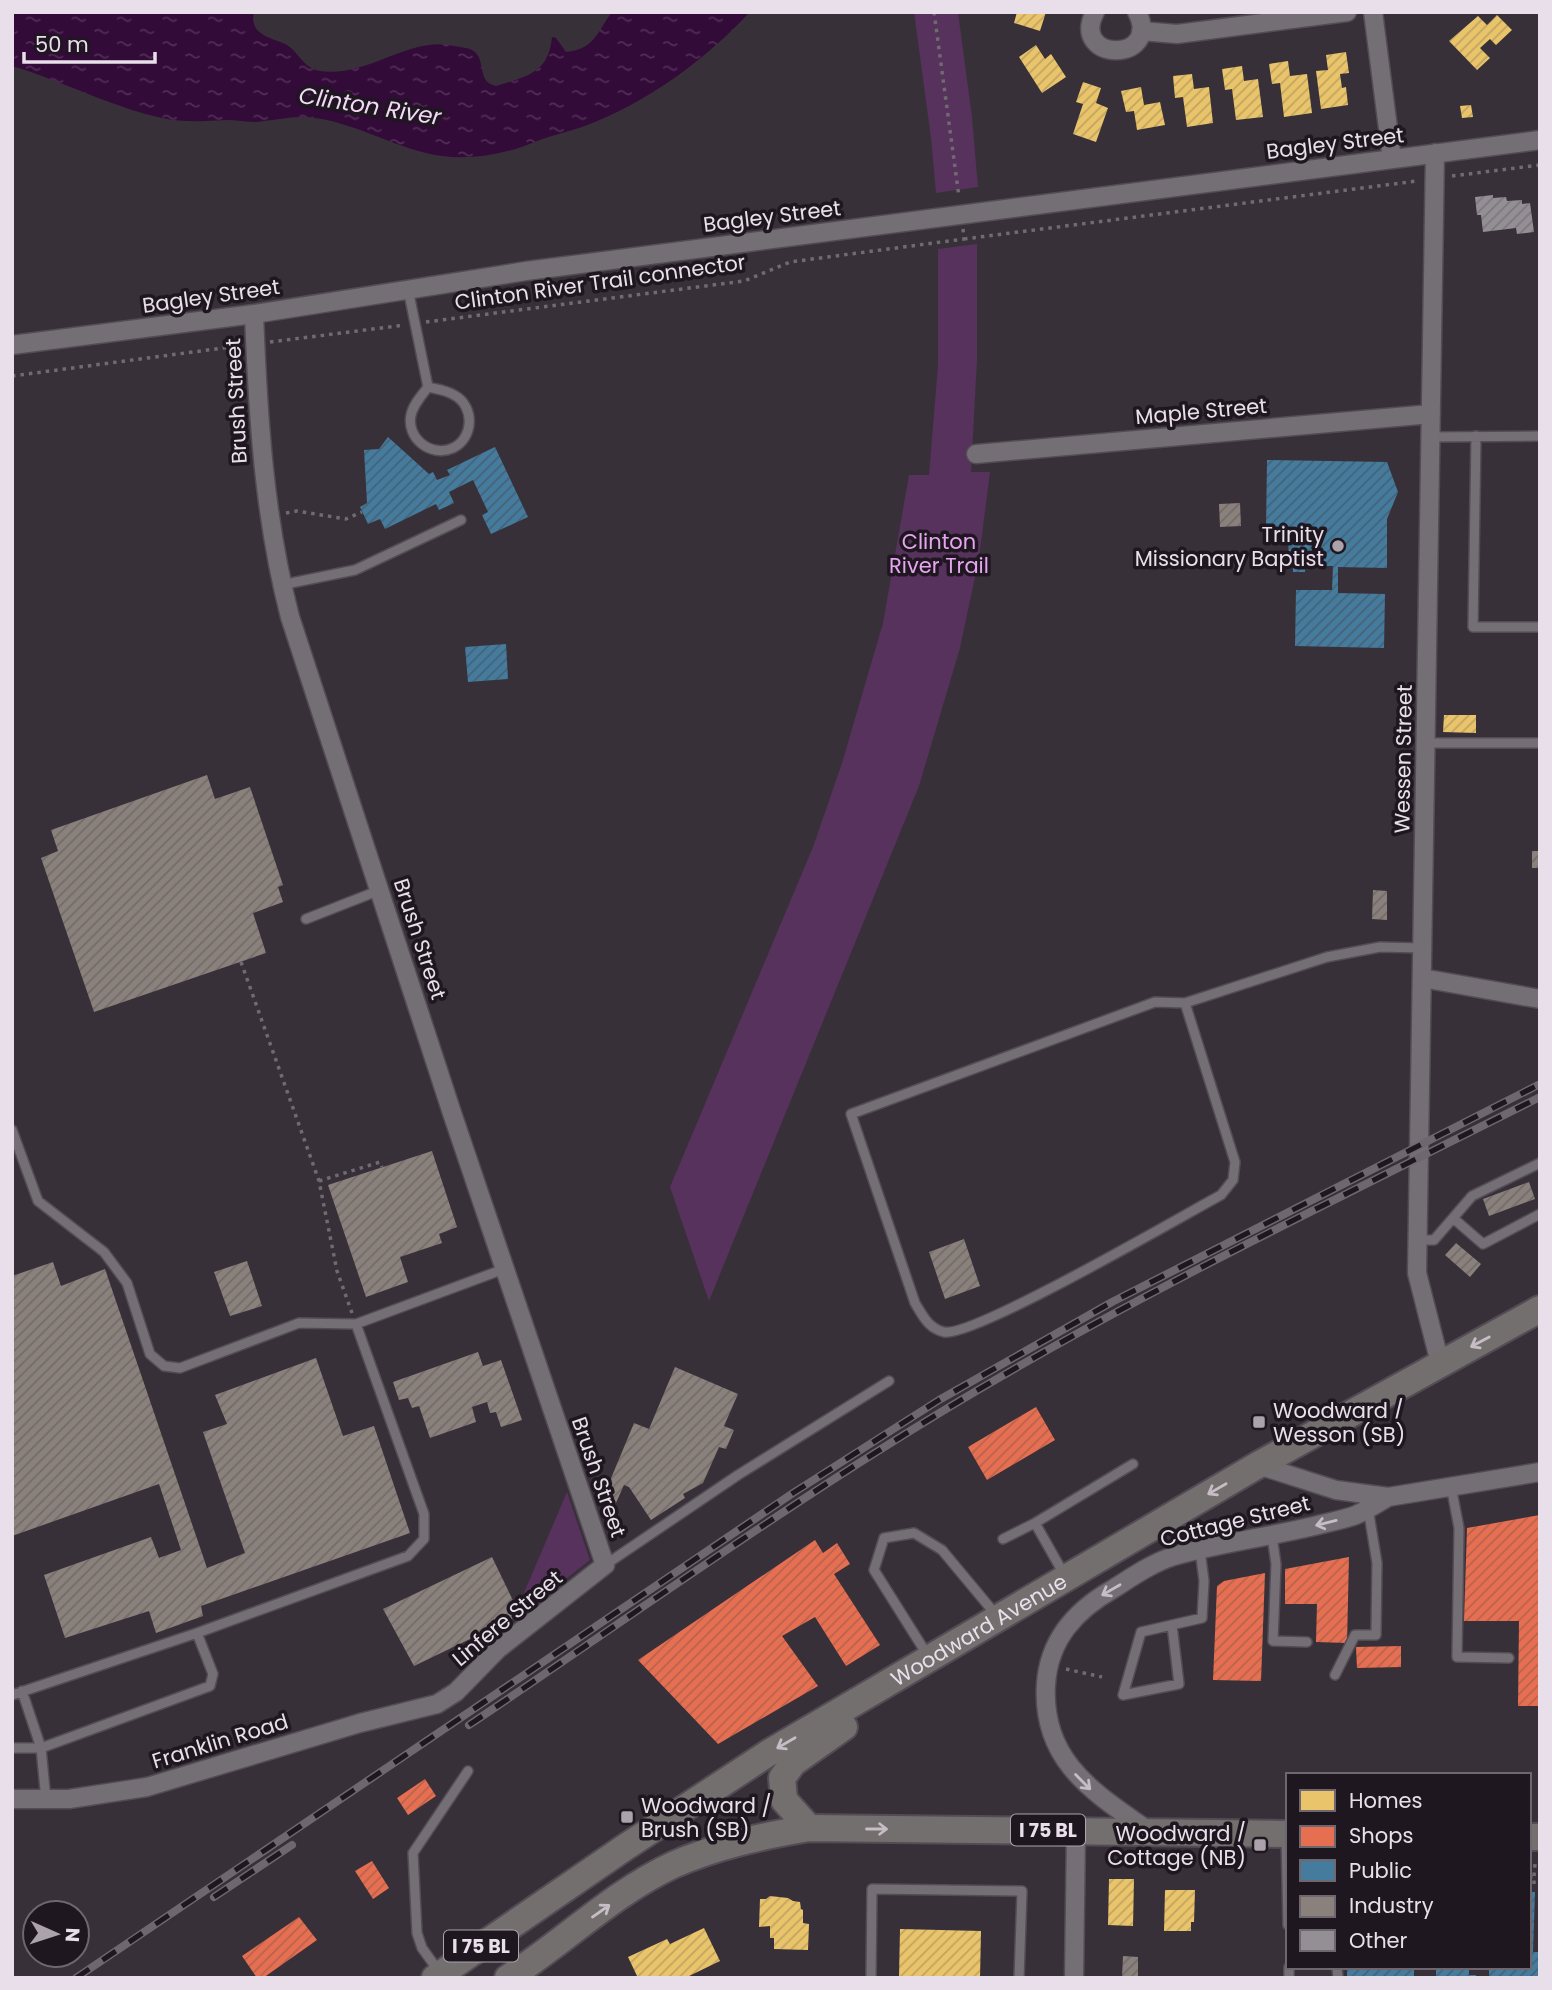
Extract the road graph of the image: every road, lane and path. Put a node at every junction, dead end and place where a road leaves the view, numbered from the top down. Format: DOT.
graph roads {
  1 [pos="934,12"];
  2 [pos="1095,12"];
  3 [pos="1137,12"];
  4 [pos="1347,12"];
  5 [pos="1373,12"];
  6 [pos="1141,31"];
  7 [pos="1540,140"];
  8 [pos="1435,153"];
  9 [pos="1392,159"];
  10 [pos="1540,165"];
  11 [pos="1453,176"];
  12 [pos="1416,181"];
  13 [pos="959,199"];
  14 [pos="963,227"];
  15 [pos="964,239"];
  16 [pos="408,289"];
  17 [pos="254,314"];
  18 [pos="415,324"];
  19 [pos="268,342"];
  20 [pos="12,345"];
  21 [pos="243,346"];
  22 [pos="12,376"];
  23 [pos="428,387"];
  24 [pos="1431,414"];
  25 [pos="1476,436"];
  26 [pos="1540,436"];
  27 [pos="1430,437"];
  28 [pos="976,454"];
  29 [pos="362,512"];
  30 [pos="282,513"];
  31 [pos="461,520"];
  32 [pos="281,585"];
  33 [pos="1540,627"];
  34 [pos="1426,743"];
  35 [pos="1540,743"];
  36 [pos="380,890"];
  37 [pos="306,919"];
  38 [pos="1422,948"];
  39 [pos="241,962"];
  40 [pos="1422,978"];
  41 [pos="1540,999"];
  42 [pos="1185,1003"];
  43 [pos="12,1130"];
  44 [pos="1540,1163"];
  45 [pos="382,1167"];
  46 [pos="319,1181"];
  47 [pos="1540,1214"];
  48 [pos="1453,1218"];
  49 [pos="1418,1240"];
  50 [pos="504,1269"];
  51 [pos="1540,1309"];
  52 [pos="356,1324"];
  53 [pos="1440,1363"];
  54 [pos="889,1381"];
  55 [pos="1133,1464"];
  56 [pos="1258,1465"];
  57 [pos="1540,1472"];
  58 [pos="1451,1486"];
  59 [pos="1388,1497"];
  60 [pos="1368,1508"];
  61 [pos="1035,1523"];
  62 [pos="1272,1536"];
  63 [pos="1003,1539"];
  64 [pos="1200,1550"];
  65 [pos="605,1565"];
  66 [pos="1066,1578"];
  67 [pos="998,1617"];
  68 [pos="1172,1625"];
  69 [pos="197,1633"];
  70 [pos="1307,1642"];
  71 [pos="1509,1658"];
  72 [pos="930,1659"];
  73 [pos="1049,1665"];
  74 [pos="1335,1675"];
  75 [pos="1102,1677"];
  76 [pos="22,1692"];
  77 [pos="12,1695"];
  78 [pos="437,1704"];
  79 [pos="12,1748"];
  80 [pos="41,1748"];
  81 [pos="468,1771"];
  82 [pos="12,1799"];
  83 [pos="46,1800"];
  84 [pos="808,1828"];
  85 [pos="1076,1830"];
  86 [pos="1150,1832"];
  87 [pos="1286,1834"];
  88 [pos="1535,1864"];
  89 [pos="1532,1877"];
  90 [pos="1540,1885"];
  91 [pos="438,1976"];
  92 [pos="516,1976"];
  93 [pos="871,1978"];
  94 [pos="1019,1978"];
  95 [pos="1074,1978"];
  1 -- 13 [label="path"];
  2 -- 6 [label="street"];
  3 -- 6 [label="street"];
  4 -- 6 [label="street"];
  5 -- 9 [label="street"];
  7 -- 8 [label="street, Bagley Street"];
  8 -- 9 [label="street, Bagley Street"];
  8 -- 24 [label="street, Wessen Street"];
  9 -- 16 [label="street, Bagley Street"];
  10 -- 11 [label="path"];
  12 -- 15 [label="path, Clinton River Trail connector"];
  14 -- 15 [label="path"];
  15 -- 18 [label="path, Clinton River Trail connector"];
  16 -- 17 [label="street, Bagley Street"];
  16 -- 18 [label="lane"];
  17 -- 20 [label="street, Bagley Street"];
  17 -- 32 [label="street, Brush Street"];
  18 -- 19 [label="path, Clinton River Trail connector"];
  18 -- 23 [label="lane"];
  21 -- 22 [label="path"];
  23 -- 23 [label="lane"];
  24 -- 27 [label="street, Wessen Street"];
  24 -- 28 [label="street, Maple Street"];
  25 -- 26 [label="lane"];
  25 -- 27 [label="lane"];
  25 -- 33 [label="lane"];
  27 -- 34 [label="street, Wessen Street"];
  29 -- 30 [label="path"];
  31 -- 32 [label="lane"];
  32 -- 36 [label="street, Brush Street"];
  34 -- 35 [label="lane"];
  34 -- 38 [label="street, Wessen Street"];
  36 -- 37 [label="lane"];
  36 -- 50 [label="street, Brush Street"];
  38 -- 40 [label="street, Wessen Street"];
  38 -- 42 [label="lane"];
  39 -- 46 [label="path"];
  40 -- 41 [label="street"];
  40 -- 49 [label="street, Wessen Street"];
  42 -- 42 [label="lane"];
  43 -- 52 [label="lane"];
  44 -- 48 [label="lane"];
  45 -- 46 [label="path"];
  46 -- 52 [label="path"];
  47 -- 48 [label="lane"];
  48 -- 49 [label="lane"];
  49 -- 53 [label="street, Wessen Street"];
  50 -- 52 [label="lane"];
  50 -- 65 [label="street, Brush Street"];
  51 -- 53 [label="main road, Woodward Avenue / I 75 BL, one-way"];
  52 -- 69 [label="lane"];
  53 -- 56 [label="main road, Woodward Avenue / I 75 BL"];
  54 -- 65 [label="lane"];
  55 -- 61 [label="lane"];
  56 -- 59 [label="street"];
  56 -- 66 [label="main road, Woodward Avenue / I 75 BL, one-way"];
  57 -- 58 [label="street"];
  58 -- 59 [label="street"];
  58 -- 71 [label="lane"];
  59 -- 60 [label="street, Cottage Street"];
  60 -- 62 [label="street, Cottage Street, one-way"];
  60 -- 74 [label="lane"];
  61 -- 63 [label="lane"];
  61 -- 66 [label="lane"];
  62 -- 64 [label="street, Cottage Street"];
  62 -- 70 [label="lane"];
  64 -- 68 [label="lane"];
  64 -- 73 [label="street, Cottage Street, one-way"];
  65 -- 78 [label="street, Linfere Street"];
  66 -- 67 [label="main road, Woodward Avenue / I 75 BL"];
  67 -- 72 [label="main road, Woodward Avenue / I 75 BL"];
  67 -- 72 [label="lane"];
  68 -- 68 [label="lane"];
  69 -- 76 [label="lane"];
  69 -- 80 [label="lane"];
  72 -- 84 [label="main road"];
  72 -- 91 [label="main road, Woodward Avenue / I 75 BL, one-way"];
  73 -- 75 [label="path"];
  73 -- 86 [label="street, Cottage Street, one-way"];
  76 -- 77 [label="lane"];
  76 -- 80 [label="lane"];
  78 -- 83 [label="street, Franklin Road"];
  79 -- 80 [label="lane"];
  80 -- 83 [label="lane"];
  81 -- 91 [label="lane"];
  82 -- 83 [label="street, Franklin Road"];
  84 -- 85 [label="main road, I 75 BL, one-way"];
  92 -- 84 [label="main road, I 75 BL, one-way"];
  85 -- 86 [label="main road, I 75 BL"];
  85 -- 95 [label="street"];
  86 -- 87 [label="main road, I 75 BL"];
  88 -- 89 [label="path"];
  89 -- 90 [label="path"];
  93 -- 94 [label="lane"];
}
